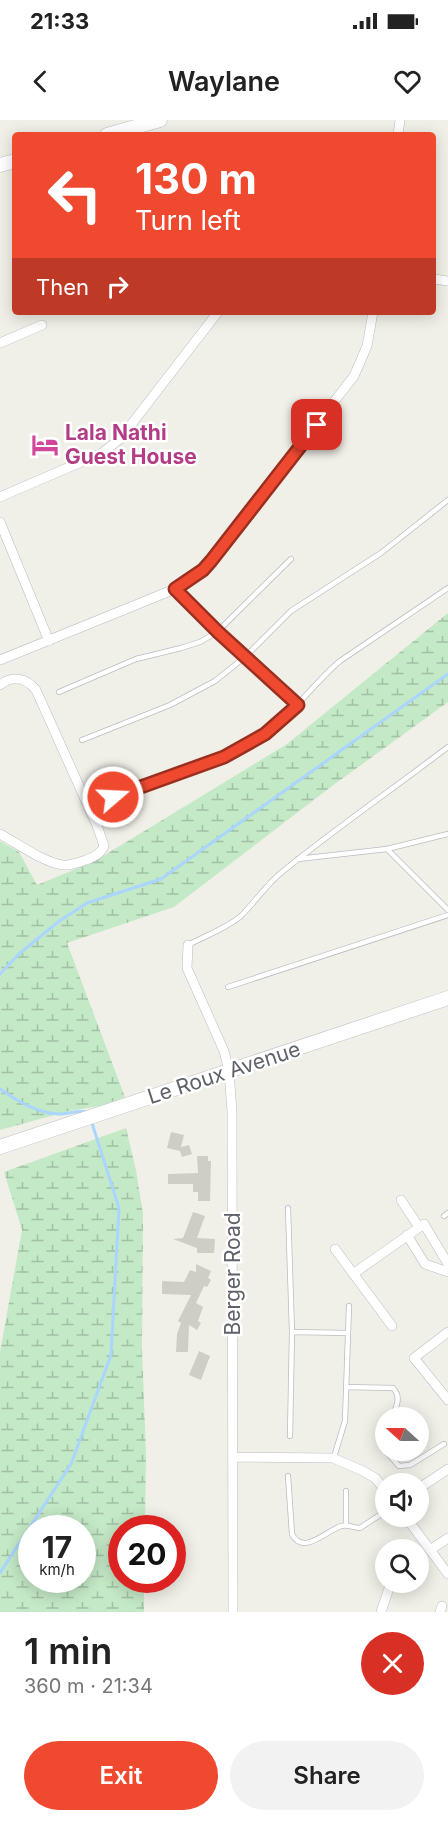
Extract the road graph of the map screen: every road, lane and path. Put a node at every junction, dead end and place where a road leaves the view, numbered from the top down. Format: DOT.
graph roads {
  1 [pos="160,120"];
  2 [pos="118,132"];
  3 [pos="216,315"];
  4 [pos="372,315"];
  5 [pos="42,325"];
  6 [pos="0,343"];
  7 [pos="0,497"];
  8 [pos="448,500"];
  9 [pos="0,522"];
  10 [pos="291,559"];
  11 [pos="448,588"];
  12 [pos="175,589"];
  13 [pos="218,632"];
  14 [pos="49,641"];
  15 [pos="245,657"];
  16 [pos="0,660"];
  17 [pos="0,685"];
  18 [pos="59,692"];
  19 [pos="298,705"];
  20 [pos="82,740"];
  21 [pos="448,747"];
  22 [pos="113,797"];
  23 [pos="0,834"];
  24 [pos="448,834"];
  25 [pos="387,849"];
  26 [pos="298,859"];
  27 [pos="448,910"];
  28 [pos="448,915"];
  29 [pos="188,945"];
  30 [pos="228,987"];
  31 [pos="448,998"];
  32 [pos="230,1071"];
  33 [pos="0,1147"];
  34 [pos="401,1200"];
  35 [pos="288,1208"];
  36 [pos="422,1226"];
  37 [pos="407,1235"];
  38 [pos="335,1249"];
  39 [pos="448,1264"];
  40 [pos="448,1272"];
  41 [pos="353,1274"];
  42 [pos="349,1306"];
  43 [pos="392,1326"];
  44 [pos="292,1332"];
  45 [pos="448,1332"];
  46 [pos="348,1333"];
  47 [pos="346,1387"];
  48 [pos="448,1400"];
  49 [pos="396,1407"];
  50 [pos="290,1436"];
  51 [pos="444,1444"];
  52 [pos="429,1453"];
  53 [pos="234,1457"];
  54 [pos="333,1458"];
  55 [pos="395,1461"];
  56 [pos="416,1461"];
  57 [pos="448,1469"];
  58 [pos="288,1476"];
  59 [pos="375,1478"];
  60 [pos="429,1482"];
  61 [pos="346,1491"];
  62 [pos="375,1518"];
  63 [pos="346,1525"];
  64 [pos="413,1527"];
  65 [pos="448,1538"];
  66 [pos="430,1550"];
  67 [pos="448,1574"];
  68 [pos="387,1593"];
  69 [pos="233,1612"];
  70 [pos="381,1612"];
  1 -- 2 [label="main road"];
  3 -- 7 [label="street"];
  4 -- 12 [label="street"];
  5 -- 6 [label="street"];
  8 -- 15 [label="lane"];
  9 -- 14 [label="street"];
  10 -- 13 [label="lane"];
  11 -- 19 [label="lane"];
  12 -- 13 [label="lane"];
  12 -- 14 [label="street"];
  13 -- 15 [label="lane"];
  13 -- 18 [label="lane"];
  14 -- 16 [label="street"];
  15 -- 19 [label="lane"];
  15 -- 20 [label="lane"];
  17 -- 23 [label="street"];
  19 -- 22 [label="lane"];
  21 -- 26 [label="lane"];
  24 -- 25 [label="lane"];
  25 -- 26 [label="lane"];
  25 -- 27 [label="lane"];
  26 -- 29 [label="lane"];
  28 -- 30 [label="lane"];
  29 -- 32 [label="street, Berger Road"];
  31 -- 32 [label="main road, Le Roux Avenue"];
  32 -- 33 [label="main road, Le Roux Avenue"];
  32 -- 53 [label="street, Berger Road"];
  34 -- 36 [label="street"];
  35 -- 44 [label="lane"];
  36 -- 37 [label="street"];
  36 -- 39 [label="street"];
  37 -- 40 [label="street"];
  37 -- 41 [label="street"];
  38 -- 41 [label="street"];
  41 -- 43 [label="street"];
  42 -- 46 [label="lane"];
  44 -- 46 [label="lane"];
  44 -- 50 [label="lane"];
  45 -- 48 [label="street"];
  46 -- 47 [label="lane"];
  47 -- 49 [label="lane"];
  47 -- 54 [label="lane"];
  51 -- 52 [label="lane"];
  53 -- 54 [label="street"];
  53 -- 69 [label="street, Berger Road"];
  54 -- 59 [label="street"];
  55 -- 56 [label="lane"];
  57 -- 60 [label="street"];
  58 -- 63 [label="lane"];
  61 -- 63 [label="lane"];
  62 -- 63 [label="lane"];
  64 -- 66 [label="street"];
  65 -- 66 [label="street"];
  66 -- 67 [label="street"];
  68 -- 70 [label="street"];
}
